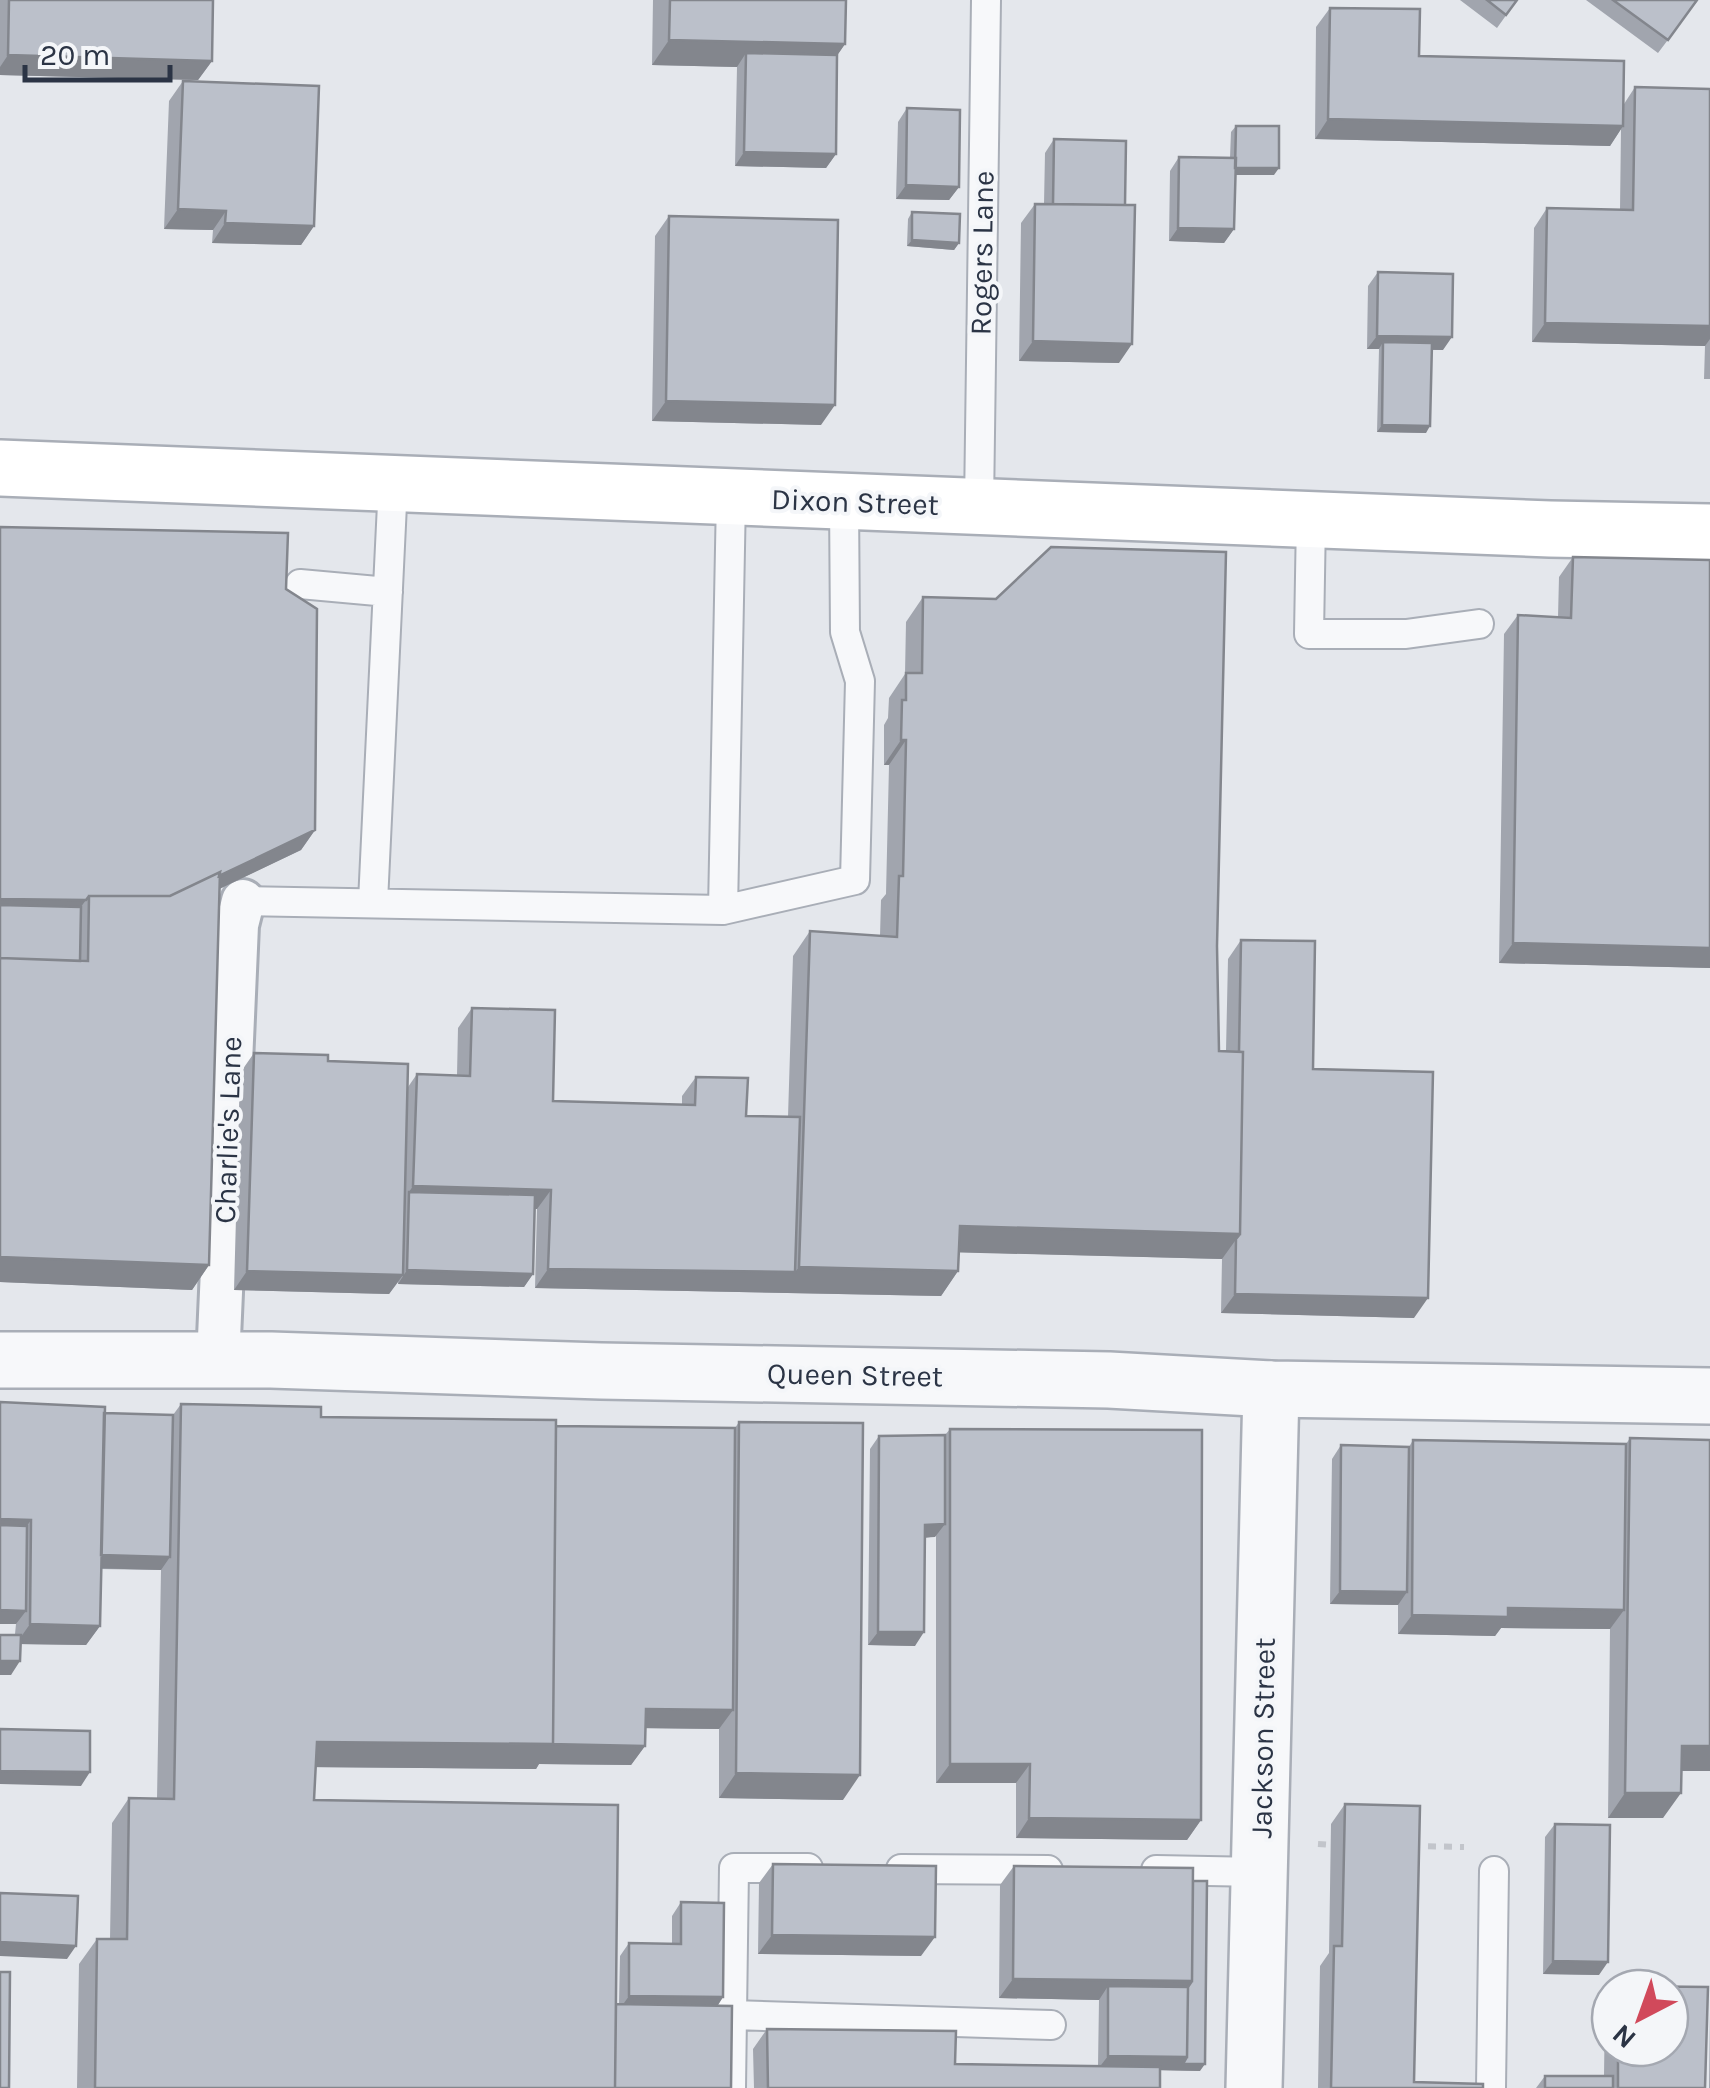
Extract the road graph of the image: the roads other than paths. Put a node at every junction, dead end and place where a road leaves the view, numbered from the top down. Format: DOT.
graph roads {
  1 [pos="986,0"];
  2 [pos="0,468"];
  3 [pos="393,484"];
  4 [pos="731,497"];
  5 [pos="844,501"];
  6 [pos="979,506"];
  7 [pos="1311,519"];
  8 [pos="1710,532"];
  9 [pos="300,584"];
  10 [pos="388,592"];
  11 [pos="1479,624"];
  12 [pos="243,900"];
  13 [pos="373,902"];
  14 [pos="723,910"];
  15 [pos="0,1360"];
  16 [pos="218,1361"];
  17 [pos="1272,1389"];
  18 [pos="1710,1396"];
  19 [pos="830,1868"];
  20 [pos="868,1869"];
  21 [pos="1080,1870"];
  22 [pos="1137,1870"];
  23 [pos="1494,1870"];
  24 [pos="1260,1872"];
  25 [pos="732,2016"];
  26 [pos="1051,2025"];
  27 [pos="730,2088"];
  28 [pos="1254,2088"];
  29 [pos="1491,2088"];
  1 -- 6 [label="lane, Rogers Lane"];
  2 -- 3 [label="main road, Dixon Street"];
  3 -- 4 [label="main road, Dixon Street"];
  3 -- 10 [label="lane"];
  4 -- 5 [label="main road, Dixon Street"];
  4 -- 14 [label="lane"];
  5 -- 6 [label="main road, Dixon Street"];
  5 -- 14 [label="lane"];
  6 -- 7 [label="main road, Dixon Street"];
  7 -- 8 [label="main road, Dixon Street"];
  7 -- 11 [label="lane"];
  9 -- 10 [label="lane"];
  10 -- 13 [label="lane"];
  12 -- 13 [label="lane"];
  12 -- 16 [label="street, Charlie's Lane"];
  13 -- 14 [label="lane"];
  15 -- 16 [label="street, Queen Street"];
  16 -- 17 [label="street, Queen Street"];
  17 -- 18 [label="street, Queen Street"];
  17 -- 24 [label="street, Jackson Street"];
  19 -- 25 [label="lane"];
  20 -- 21 [label="lane"];
  22 -- 24 [label="lane"];
  23 -- 29 [label="lane"];
  24 -- 28 [label="street, Jackson Street"];
  25 -- 26 [label="lane"];
  25 -- 27 [label="lane"];
}
